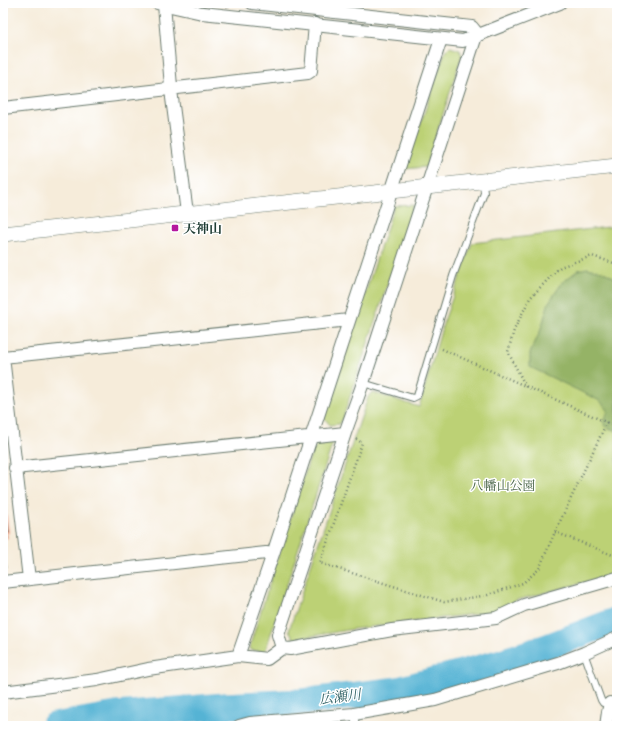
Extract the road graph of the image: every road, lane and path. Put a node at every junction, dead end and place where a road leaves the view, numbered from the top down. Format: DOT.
graph roads {
  1 [pos="252,3"];
  2 [pos="560,3"];
  3 [pos="161,4"];
  4 [pos="202,8"];
  5 [pos="314,24"];
  6 [pos="476,36"];
  7 [pos="441,39"];
  8 [pos="172,89"];
  9 [pos="3,108"];
  10 [pos="617,166"];
  11 [pos="483,180"];
  12 [pos="426,187"];
  13 [pos="392,191"];
  14 [pos="187,213"];
  15 [pos="3,234"];
  16 [pos="617,264"];
  17 [pos="349,320"];
  18 [pos="432,345"];
  19 [pos="3,357"];
  20 [pos="363,383"];
  21 [pos="526,387"];
  22 [pos="607,422"];
  23 [pos="617,427"];
  24 [pos="345,432"];
  25 [pos="311,436"];
  26 [pos="16,468"];
  27 [pos="555,532"];
  28 [pos="273,554"];
  29 [pos="617,555"];
  30 [pos="617,578"];
  31 [pos="29,579"];
  32 [pos="3,582"];
  33 [pos="617,638"];
  34 [pos="282,648"];
  35 [pos="584,653"];
  36 [pos="238,656"];
  37 [pos="3,692"];
  38 [pos="614,702"];
  39 [pos="355,720"];
  40 [pos="171,726"];
  41 [pos="236,726"];
  42 [pos="606,726"];
  1 -- 6 [label="street"];
  2 -- 6 [label="street"];
  3 -- 4 [label="street"];
  3 -- 8 [label="street"];
  4 -- 5 [label="street"];
  5 -- 7 [label="street"];
  5 -- 8 [label="street"];
  6 -- 7 [label="street"];
  6 -- 12 [label="street"];
  7 -- 13 [label="street"];
  8 -- 9 [label="street"];
  8 -- 14 [label="street"];
  10 -- 11 [label="street"];
  11 -- 12 [label="street"];
  11 -- 18 [label="lane"];
  12 -- 13 [label="street"];
  12 -- 20 [label="street"];
  13 -- 14 [label="street"];
  13 -- 17 [label="street"];
  14 -- 15 [label="street"];
  16 -- 21 [label="path"];
  17 -- 19 [label="street"];
  17 -- 25 [label="street"];
  18 -- 20 [label="lane"];
  18 -- 21 [label="path"];
  19 -- 26 [label="street"];
  20 -- 24 [label="street"];
  21 -- 22 [label="path"];
  22 -- 23 [label="path"];
  22 -- 27 [label="path"];
  24 -- 25 [label="street"];
  24 -- 27 [label="path"];
  24 -- 34 [label="street"];
  25 -- 26 [label="street"];
  25 -- 28 [label="street"];
  26 -- 31 [label="street"];
  27 -- 29 [label="path"];
  28 -- 31 [label="street"];
  28 -- 36 [label="street"];
  30 -- 34 [label="street"];
  31 -- 32 [label="street"];
  33 -- 35 [label="street"];
  34 -- 36 [label="street"];
  35 -- 38 [label="lane"];
  35 -- 39 [label="street"];
  36 -- 37 [label="street"];
  38 -- 42 [label="street"];
  39 -- 41 [label="street"];
  40 -- 41 [label="path"];
}
